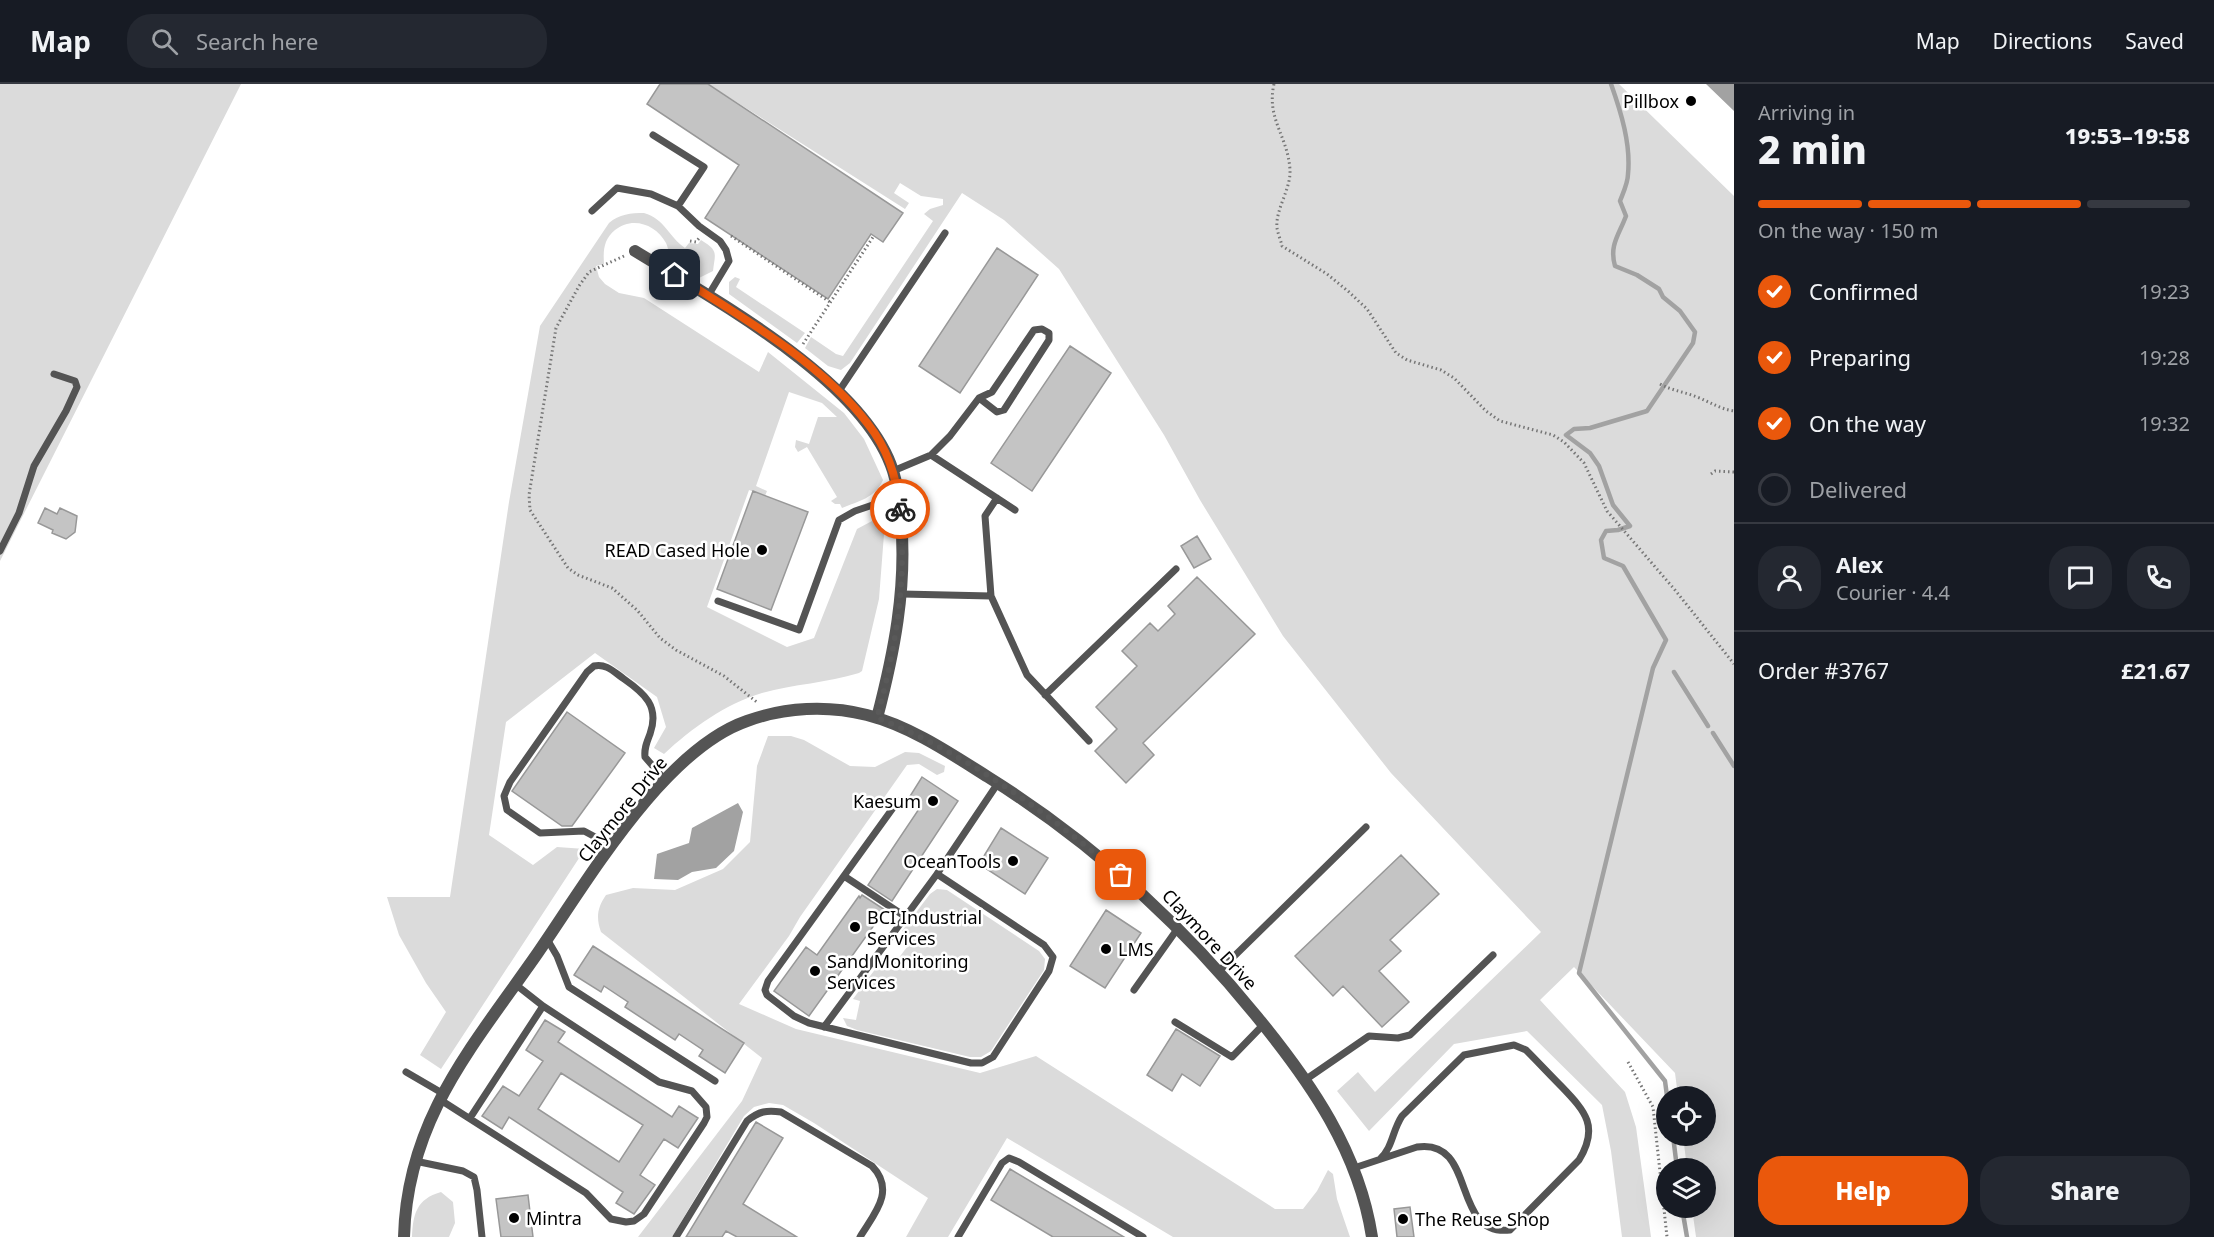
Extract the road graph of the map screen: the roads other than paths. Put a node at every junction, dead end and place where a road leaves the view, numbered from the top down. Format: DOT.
graph roads {
  1 [pos="653,135"];
  2 [pos="678,206"];
  3 [pos="592,211"];
  4 [pos="945,233"];
  5 [pos="635,251"];
  6 [pos="708,296"];
  7 [pos="54,374"];
  8 [pos="839,391"];
  9 [pos="979,398"];
  10 [pos="931,455"];
  11 [pos="893,471"];
  12 [pos="899,496"];
  13 [pos="997,498"];
  14 [pos="1015,510"];
  15 [pos="0,551"];
  16 [pos="1176,568"];
  17 [pos="902,594"];
  18 [pos="991,596"];
  19 [pos="718,601"];
  20 [pos="1045,695"];
  21 [pos="877,718"];
  22 [pos="1089,741"];
  23 [pos="665,780"];
  24 [pos="998,783"];
  25 [pos="898,801"];
  26 [pos="1366,827"];
  27 [pos="612,846"];
  28 [pos="937,874"];
  29 [pos="844,876"];
  30 [pos="906,917"];
  31 [pos="1178,928"];
  32 [pos="547,939"];
  33 [pos="1493,955"];
  34 [pos="1219,971"];
  35 [pos="515,984"];
  36 [pos="1134,990"];
  37 [pos="543,1006"];
  38 [pos="1175,1022"];
  39 [pos="1264,1024"];
  40 [pos="824,1028"];
  41 [pos="406,1072"];
  42 [pos="1305,1080"];
  43 [pos="715,1081"];
  44 [pos="441,1096"];
  45 [pos="470,1118"];
  46 [pos="1380,1159"];
  47 [pos="415,1161"];
  48 [pos="1354,1168"];
  49 [pos="404,1237"];
  50 [pos="482,1237"];
  51 [pos="676,1237"];
  52 [pos="860,1237"];
  53 [pos="958,1237"];
  54 [pos="1143,1237"];
  55 [pos="1372,1237"];
  1 -- 2 [label="lane"];
  2 -- 3 [label="lane"];
  2 -- 6 [label="lane"];
  4 -- 8 [label="lane"];
  5 -- 6 [label="street"];
  6 -- 8 [label="street"];
  7 -- 15 [label="lane"];
  8 -- 11 [label="street"];
  9 -- 9 [label="lane"];
  9 -- 10 [label="lane"];
  10 -- 11 [label="lane"];
  10 -- 13 [label="lane"];
  11 -- 12 [label="street"];
  12 -- 17 [label="street"];
  12 -- 19 [label="lane"];
  13 -- 14 [label="lane"];
  13 -- 18 [label="lane"];
  16 -- 20 [label="lane"];
  17 -- 18 [label="lane"];
  17 -- 21 [label="street"];
  18 -- 20 [label="lane"];
  20 -- 22 [label="lane"];
  21 -- 23 [label="street, Claymore Drive"];
  21 -- 24 [label="street, Claymore Drive"];
  23 -- 27 [label="street, Claymore Drive"];
  23 -- 27 [label="lane"];
  24 -- 28 [label="lane"];
  24 -- 31 [label="street, Claymore Drive"];
  25 -- 29 [label="lane"];
  26 -- 34 [label="lane"];
  27 -- 32 [label="street, Claymore Drive"];
  28 -- 30 [label="lane"];
  28 -- 40 [label="lane"];
  29 -- 30 [label="lane"];
  29 -- 40 [label="lane"];
  30 -- 40 [label="lane"];
  31 -- 34 [label="street, Claymore Drive"];
  31 -- 36 [label="lane"];
  32 -- 35 [label="street, Claymore Drive"];
  32 -- 43 [label="lane"];
  33 -- 42 [label="lane"];
  34 -- 39 [label="street, Claymore Drive"];
  35 -- 37 [label="lane"];
  35 -- 44 [label="street, Claymore Drive"];
  37 -- 45 [label="lane"];
  37 -- 45 [label="lane"];
  38 -- 39 [label="lane"];
  39 -- 42 [label="street, Claymore Drive"];
  41 -- 44 [label="lane"];
  42 -- 48 [label="street, Claymore Drive"];
  44 -- 45 [label="lane"];
  44 -- 47 [label="street, Claymore Drive"];
  46 -- 46 [label="lane"];
  46 -- 48 [label="lane"];
  47 -- 49 [label="street, Claymore Drive"];
  47 -- 50 [label="lane"];
  48 -- 55 [label="street, Claymore Drive"];
  51 -- 52 [label="lane"];
  53 -- 54 [label="lane"];
}
